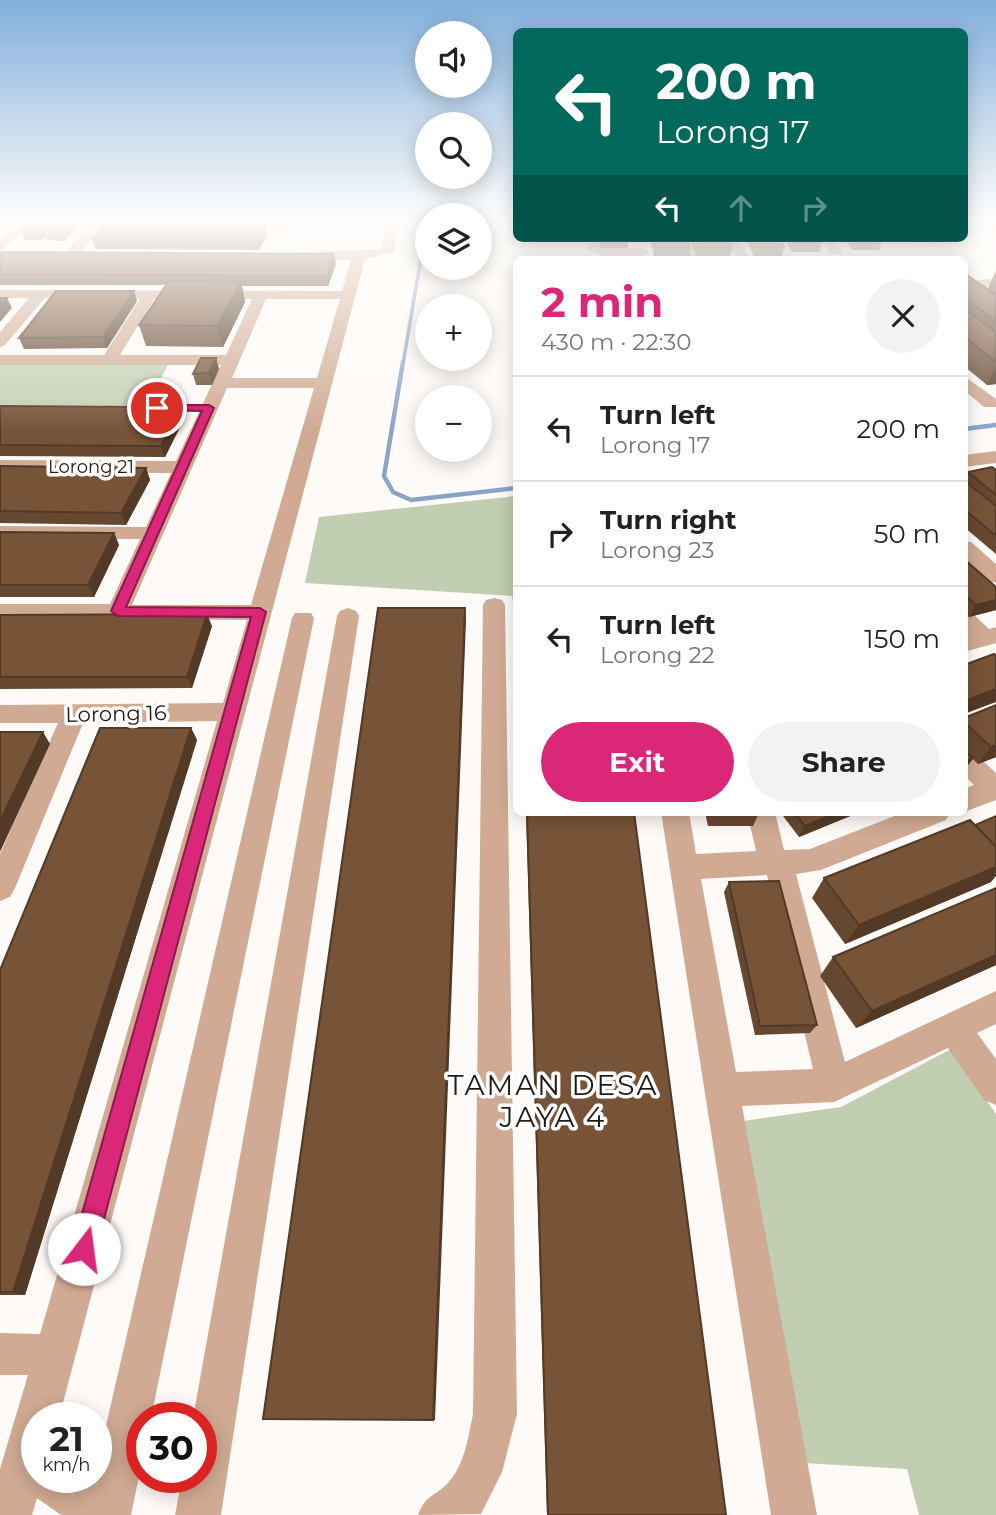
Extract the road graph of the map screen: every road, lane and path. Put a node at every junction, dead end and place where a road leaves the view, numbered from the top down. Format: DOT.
graph roads {
  1 [pos="349,291"];
  2 [pos="970,291"];
  3 [pos="0,294"];
  4 [pos="40,295"];
  5 [pos="149,295"];
  6 [pos="261,295"];
  7 [pos="348,295"];
  8 [pos="985,302"];
  9 [pos="0,342"];
  10 [pos="0,360"];
  11 [pos="231,360"];
  12 [pos="108,361"];
  13 [pos="221,383"];
  14 [pos="324,383"];
  15 [pos="968,384"];
  16 [pos="993,402"];
  17 [pos="968,408"];
  18 [pos="993,460"];
  19 [pos="968,461"];
  20 [pos="0,466"];
  21 [pos="183,467"];
  22 [pos="0,532"];
  23 [pos="153,533"];
  24 [pos="968,551"];
  25 [pos="996,576"];
  26 [pos="494,605"];
  27 [pos="0,611"];
  28 [pos="118,611"];
  29 [pos="260,612"];
  30 [pos="348,616"];
  31 [pos="303,618"];
  32 [pos="968,623"];
  33 [pos="982,639"];
  34 [pos="505,682"];
  35 [pos="232,712"];
  36 [pos="74,714"];
  37 [pos="0,715"];
  38 [pos="968,763"];
  39 [pos="996,788"];
  40 [pos="968,799"];
  41 [pos="676,816"];
  42 [pos="762,816"];
  43 [pos="942,818"];
  44 [pos="776,863"];
  45 [pos="684,867"];
  46 [pos="0,888"];
  47 [pos="838,960"];
  48 [pos="803,968"];
  49 [pos="996,1007"];
  50 [pos="953,1027"];
  51 [pos="834,1085"];
  52 [pos="996,1088"];
  53 [pos="721,1090"];
  54 [pos="0,1354"];
  55 [pos="55,1355"];
  56 [pos="42,1402"];
  57 [pos="22,1493"];
  58 [pos="69,1493"];
  59 [pos="9,1515"];
  60 [pos="100,1515"];
  61 [pos="108,1515"];
  62 [pos="198,1515"];
  63 [pos="441,1515"];
  64 [pos="794,1515"];
  1 -- 7 [label="street"];
  2 -- 8 [label="street"];
  3 -- 4 [label="street"];
  4 -- 5 [label="street"];
  4 -- 9 [label="street"];
  5 -- 6 [label="street"];
  5 -- 12 [label="street"];
  6 -- 7 [label="street"];
  6 -- 11 [label="street"];
  7 -- 14 [label="street"];
  10 -- 12 [label="street"];
  11 -- 12 [label="street"];
  11 -- 13 [label="street"];
  13 -- 14 [label="street"];
  13 -- 21 [label="street"];
  14 -- 29 [label="street"];
  15 -- 16 [label="street"];
  16 -- 17 [label="street"];
  18 -- 19 [label="street"];
  20 -- 21 [label="street, Lorong 21"];
  21 -- 23 [label="street"];
  22 -- 23 [label="street"];
  23 -- 28 [label="street"];
  24 -- 25 [label="street"];
  26 -- 34 [label="street"];
  27 -- 28 [label="street"];
  28 -- 29 [label="street"];
  29 -- 35 [label="street"];
  30 -- 62 [label="street"];
  31 -- 61 [label="street"];
  32 -- 33 [label="street"];
  34 -- 63 [label="street"];
  35 -- 36 [label="street, Lorong 16"];
  35 -- 55 [label="street"];
  36 -- 37 [label="street, Lorong 16"];
  36 -- 46 [label="street"];
  38 -- 39 [label="street"];
  39 -- 40 [label="street"];
  41 -- 45 [label="street"];
  42 -- 44 [label="street"];
  43 -- 44 [label="street"];
  44 -- 45 [label="street"];
  44 -- 48 [label="street"];
  45 -- 53 [label="street"];
  47 -- 48 [label="street"];
  48 -- 51 [label="street"];
  49 -- 50 [label="street"];
  50 -- 51 [label="street"];
  50 -- 52 [label="street"];
  51 -- 53 [label="street"];
  53 -- 64 [label="street"];
  54 -- 55 [label="street"];
  55 -- 56 [label="street"];
  57 -- 59 [label="street"];
  58 -- 60 [label="street"];
}
